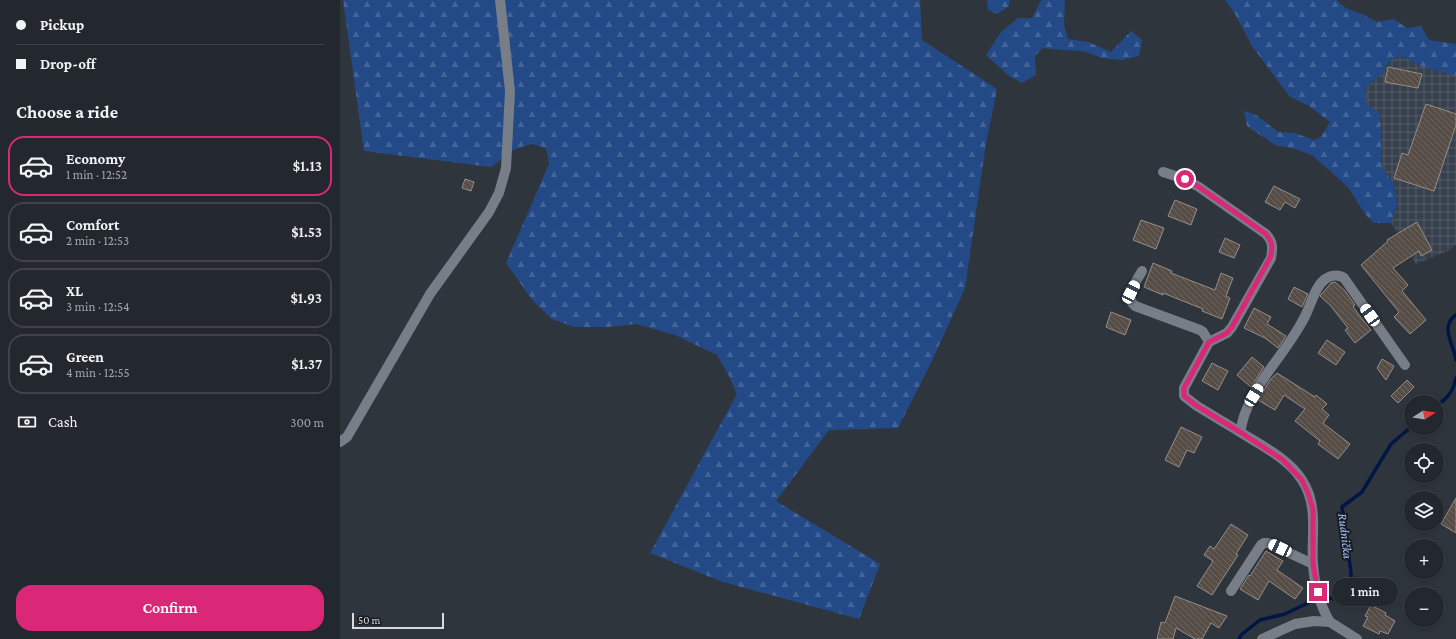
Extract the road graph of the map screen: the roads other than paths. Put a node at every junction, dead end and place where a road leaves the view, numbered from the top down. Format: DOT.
graph roads {
  1 [pos="500,0"];
  2 [pos="1164,172"];
  3 [pos="1142,271"];
  4 [pos="1209,342"];
  5 [pos="1405,364"];
  6 [pos="1240,432"];
  7 [pos="340,442"];
  8 [pos="1313,564"];
  9 [pos="1231,591"];
  10 [pos="1330,622"];
  11 [pos="1262,639"];
  12 [pos="1357,639"];
  1 -- 7 [label="street"];
  2 -- 4 [label="street"];
  3 -- 4 [label="street"];
  4 -- 6 [label="street"];
  5 -- 6 [label="street"];
  6 -- 8 [label="street"];
  8 -- 9 [label="street"];
  8 -- 10 [label="street"];
  10 -- 11 [label="street"];
  10 -- 12 [label="street"];
}
